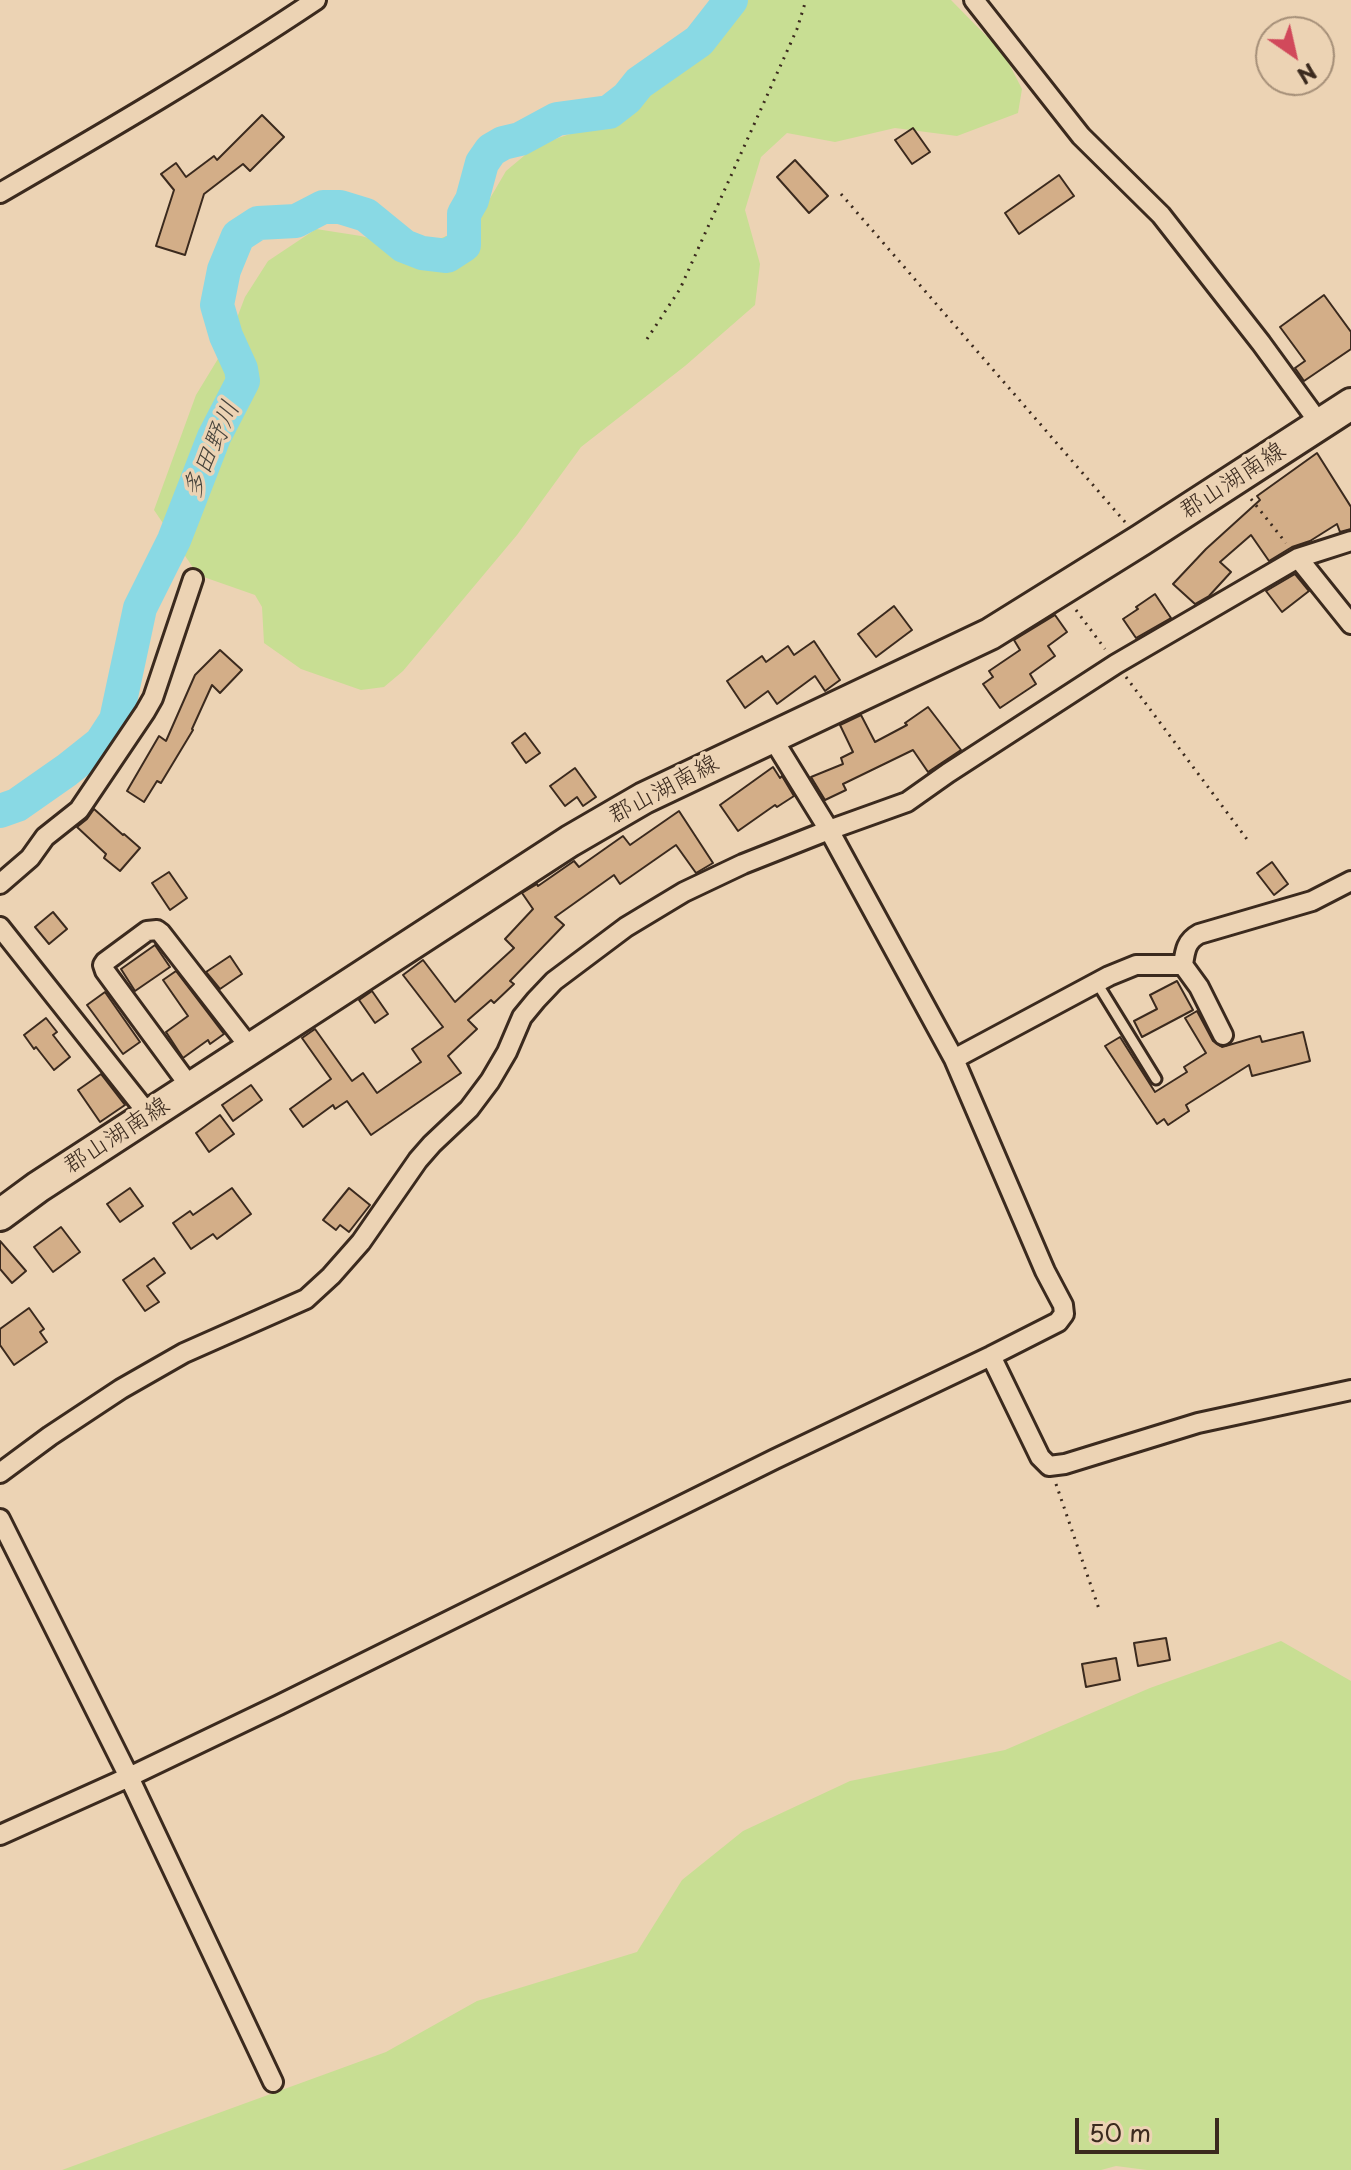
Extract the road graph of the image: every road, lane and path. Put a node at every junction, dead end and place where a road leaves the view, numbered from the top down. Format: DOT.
graph roads {
  1 [pos="316,0"];
  2 [pos="806,0"];
  3 [pos="974,0"];
  4 [pos="0,193"];
  5 [pos="841,194"];
  6 [pos="647,339"];
  7 [pos="1351,404"];
  8 [pos="1320,424"];
  9 [pos="1236,480"];
  10 [pos="1141,540"];
  11 [pos="1351,541"];
  12 [pos="1298,558"];
  13 [pos="193,579"];
  14 [pos="1061,591"];
  15 [pos="1351,624"];
  16 [pos="1116,664"];
  17 [pos="771,736"];
  18 [pos="829,830"];
  19 [pos="1249,842"];
  20 [pos="1351,881"];
  21 [pos="0,884"];
  22 [pos="0,927"];
  23 [pos="1183,965"];
  24 [pos="1097,983"];
  25 [pos="1223,1035"];
  26 [pos="251,1049"];
  27 [pos="954,1059"];
  28 [pos="1156,1079"];
  29 [pos="191,1088"];
  30 [pos="149,1115"];
  31 [pos="0,1215"];
  32 [pos="991,1356"];
  33 [pos="1351,1390"];
  34 [pos="1049,1466"];
  35 [pos="0,1473"];
  36 [pos="0,1519"];
  37 [pos="1099,1609"];
  38 [pos="129,1777"];
  39 [pos="0,1835"];
  40 [pos="273,2082"];
  1 -- 4 [label="street"];
  2 -- 6 [label="path"];
  3 -- 8 [label="street"];
  5 -- 10 [label="path"];
  7 -- 8 [label="main road, 郡山湖南線"];
  8 -- 9 [label="main road, 郡山湖南線"];
  9 -- 10 [label="main road, 郡山湖南線"];
  9 -- 12 [label="path"];
  10 -- 14 [label="main road, 郡山湖南線"];
  11 -- 12 [label="street"];
  12 -- 15 [label="street"];
  12 -- 16 [label="street"];
  13 -- 21 [label="street"];
  14 -- 16 [label="path"];
  14 -- 17 [label="main road, 郡山湖南線"];
  16 -- 18 [label="street"];
  16 -- 19 [label="path"];
  17 -- 18 [label="street"];
  17 -- 26 [label="main road, 郡山湖南線"];
  18 -- 27 [label="street"];
  18 -- 35 [label="street"];
  20 -- 23 [label="street"];
  22 -- 30 [label="street"];
  23 -- 24 [label="street"];
  23 -- 25 [label="street"];
  24 -- 27 [label="street"];
  24 -- 28 [label="lane"];
  26 -- 29 [label="main road, 郡山湖南線"];
  26 -- 29 [label="street"];
  27 -- 32 [label="street"];
  29 -- 30 [label="main road, 郡山湖南線"];
  30 -- 31 [label="main road, 郡山湖南線"];
  32 -- 34 [label="street"];
  32 -- 38 [label="street"];
  33 -- 34 [label="street"];
  34 -- 37 [label="path"];
  36 -- 38 [label="street"];
  38 -- 39 [label="street"];
  38 -- 40 [label="street"];
}
